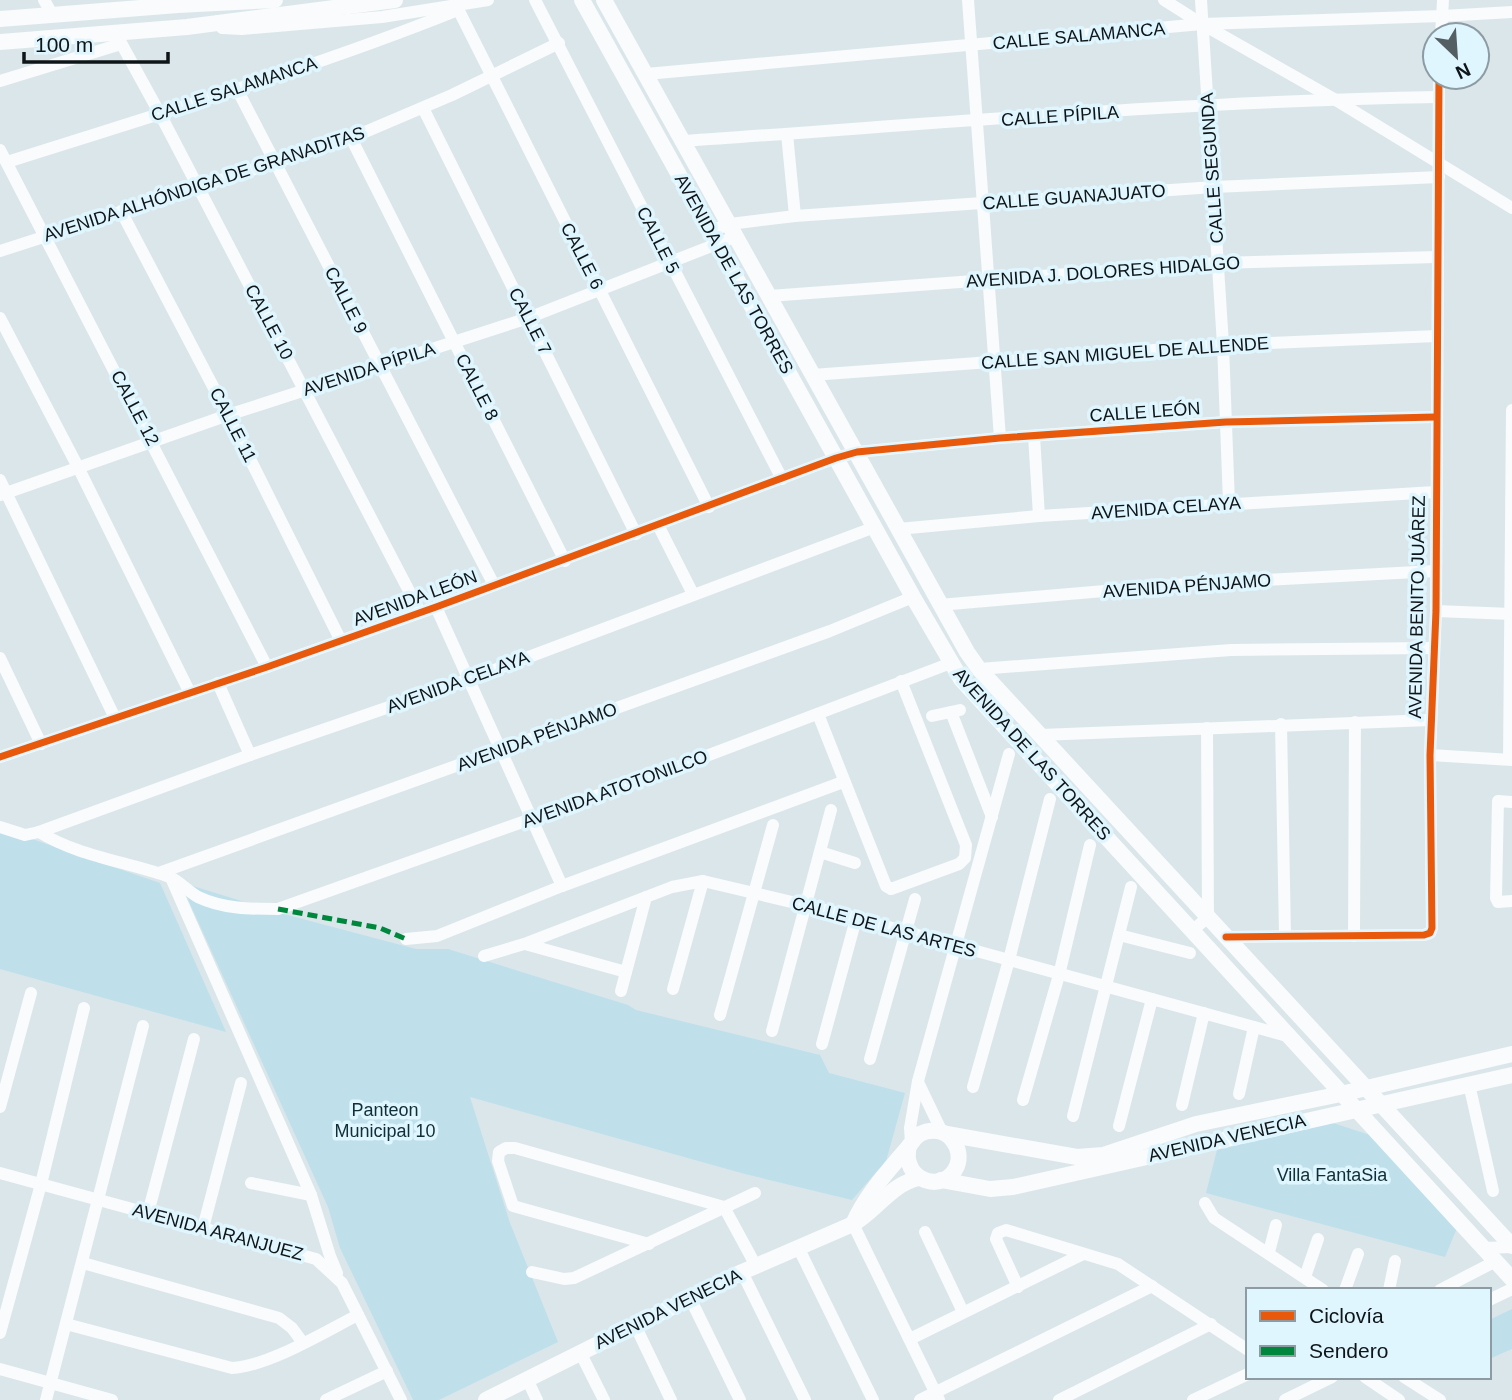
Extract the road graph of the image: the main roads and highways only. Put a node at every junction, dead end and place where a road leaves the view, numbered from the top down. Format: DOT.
graph roads {
  1 [pos="275,0"];
  2 [pos="395,0"];
  3 [pos="576,0"];
  4 [pos="605,0"];
  5 [pos="184,2"];
  6 [pos="129,4"];
  7 [pos="585,6"];
  8 [pos="48,7"];
  9 [pos="0,19"];
  10 [pos="0,42"];
  11 [pos="1512,1054"];
  12 [pos="1512,1075"];
  13 [pos="1366,1088"];
  14 [pos="1341,1094"];
  15 [pos="1380,1103"];
  16 [pos="1354,1109"];
  17 [pos="945,1133"];
  18 [pos="910,1144"];
  19 [pos="919,1178"];
  20 [pos="941,1181"];
  21 [pos="853,1224"];
  22 [pos="1512,1246"];
  23 [pos="1512,1279"];
  24 [pos="486,1400"];
  1 -- 5 [label="main road"];
  2 -- 10 [label="main road"];
  3 -- 7 [label="main road, AVENIDA DE LAS TORRES"];
  4 -- 13 [label="main road, AVENIDA DE LAS TORRES"];
  5 -- 6 [label="main road"];
  6 -- 8 [label="main road"];
  7 -- 14 [label="main road, AVENIDA DE LAS TORRES"];
  8 -- 9 [label="main road"];
  11 -- 13 [label="main road, AVENIDA VENECIA"];
  12 -- 15 [label="main road, AVENIDA VENECIA"];
  13 -- 14 [label="main road, AVENIDA VENECIA"];
  13 -- 15 [label="main road, AVENIDA DE LAS TORRES"];
  14 -- 16 [label="main road, AVENIDA DE LAS TORRES"];
  14 -- 17 [label="main road, AVENIDA VENECIA"];
  15 -- 16 [label="main road, AVENIDA VENECIA"];
  15 -- 22 [label="main road, AVENIDA DE LAS TORRES"];
  16 -- 20 [label="main road, AVENIDA VENECIA"];
  16 -- 23 [label="main road, AVENIDA DE LAS TORRES"];
  17 -- 18 [label="main road"];
  17 -- 20 [label="main road"];
  18 -- 19 [label="main road"];
  18 -- 21 [label="main road"];
  19 -- 20 [label="main road"];
  19 -- 21 [label="main road, AVENIDA VENECIA"];
  21 -- 24 [label="main road, AVENIDA VENECIA"];
}
